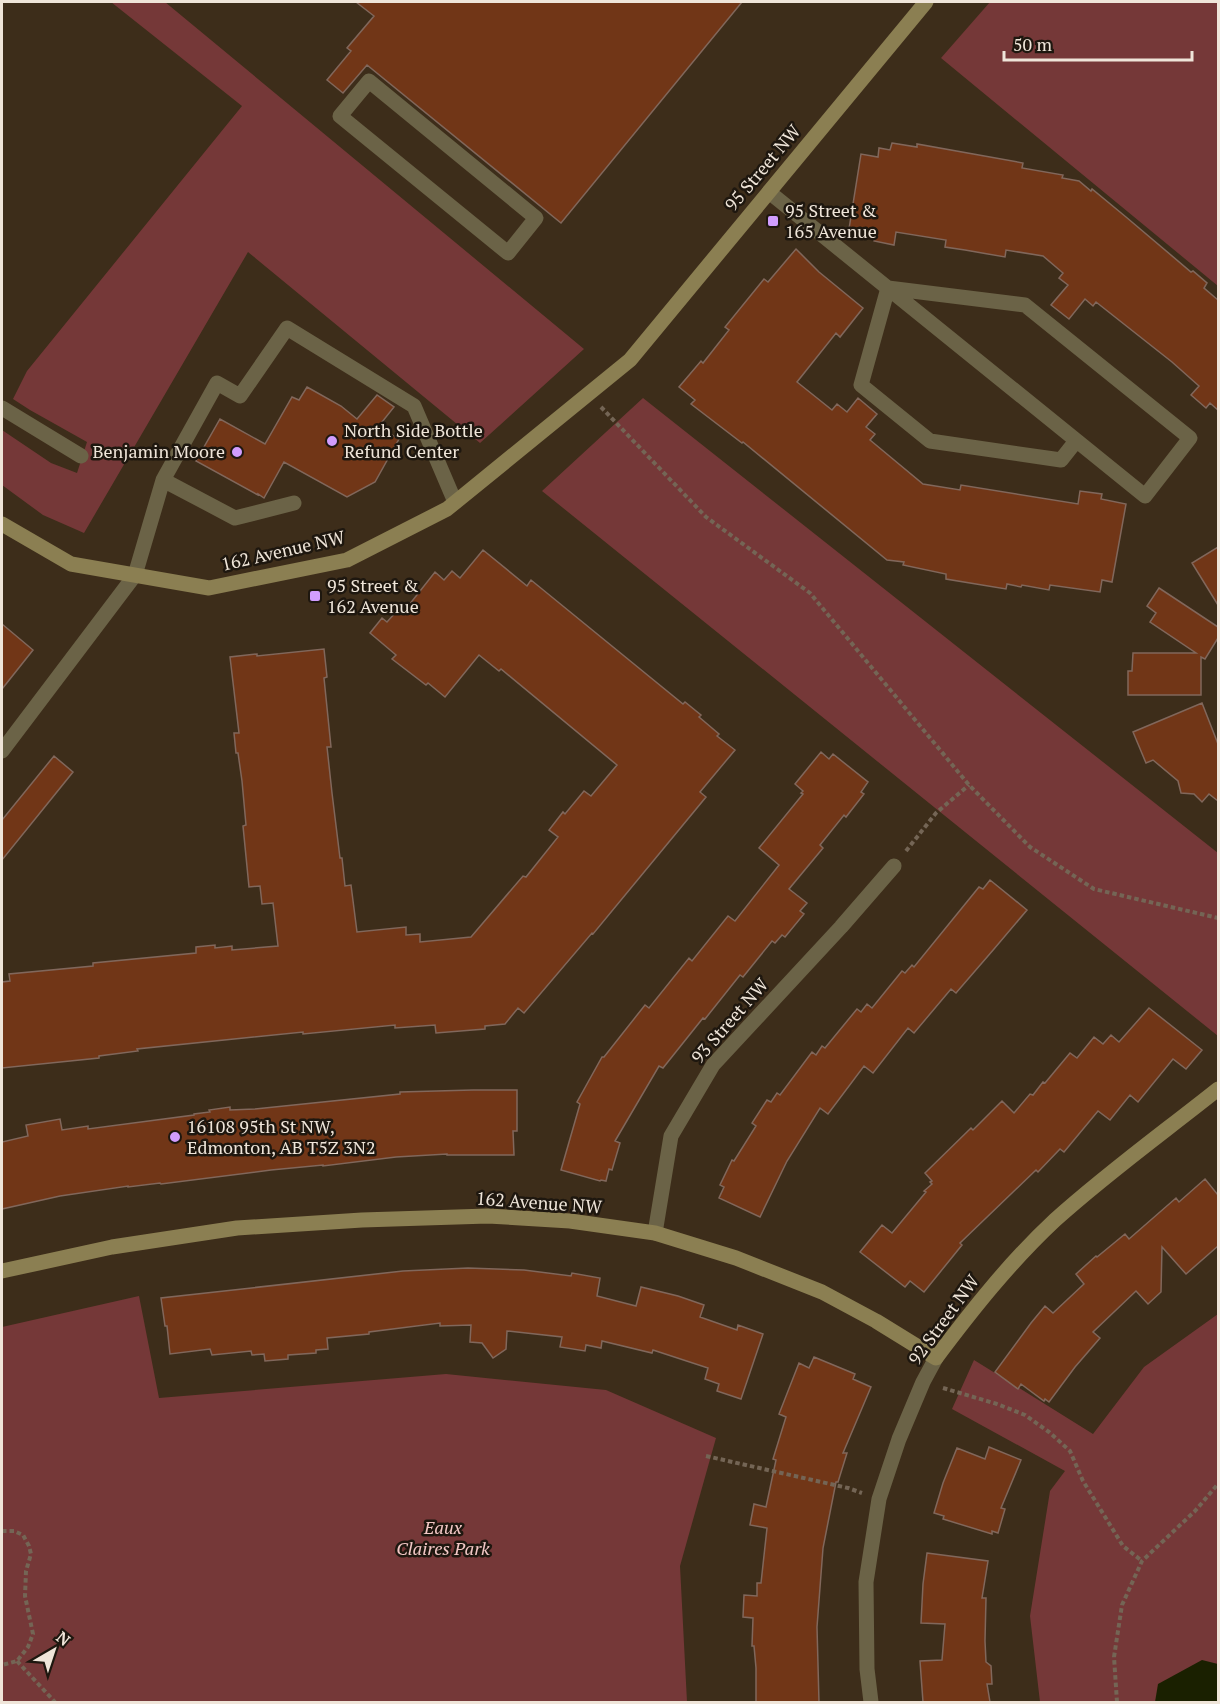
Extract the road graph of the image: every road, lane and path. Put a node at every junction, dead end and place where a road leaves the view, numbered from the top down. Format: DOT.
graph roads {
  1 [pos="926,2"];
  2 [pos="369,81"];
  3 [pos="769,192"];
  4 [pos="888,288"];
  5 [pos="630,360"];
  6 [pos="588,393"];
  7 [pos="2,408"];
  8 [pos="1077,441"];
  9 [pos="81,456"];
  10 [pos="163,480"];
  11 [pos="455,502"];
  12 [pos="294,503"];
  13 [pos="2,524"];
  14 [pos="135,575"];
  15 [pos="2,751"];
  16 [pos="969,785"];
  17 [pos="894,866"];
  18 [pos="1218,918"];
  19 [pos="1218,1089"];
  20 [pos="655,1233"];
  21 [pos="2,1271"];
  22 [pos="936,1358"];
  23 [pos="923,1382"];
  24 [pos="706,1456"];
  25 [pos="1218,1484"];
  26 [pos="879,1499"];
  27 [pos="2,1530"];
  28 [pos="1142,1561"];
  29 [pos="17,1661"];
  30 [pos="2,1665"];
  31 [pos="55,1702"];
  32 [pos="871,1702"];
  33 [pos="1117,1702"];
  1 -- 3 [label="street, 95 Street NW"];
  2 -- 2 [label="street"];
  3 -- 4 [label="street"];
  3 -- 5 [label="street, 95 Street NW"];
  4 -- 8 [label="street"];
  4 -- 8 [label="street"];
  4 -- 8 [label="street"];
  5 -- 6 [label="street, 162 Avenue NW"];
  6 -- 11 [label="street, 162 Avenue NW"];
  6 -- 16 [label="path"];
  7 -- 9 [label="street"];
  10 -- 11 [label="street"];
  10 -- 12 [label="street"];
  10 -- 14 [label="street"];
  11 -- 14 [label="street, 162 Avenue NW"];
  13 -- 14 [label="street, 162 Avenue NW"];
  14 -- 15 [label="street"];
  16 -- 17 [label="path"];
  16 -- 18 [label="path"];
  17 -- 20 [label="street, 93 Street NW"];
  19 -- 22 [label="street, 92 Street NW"];
  20 -- 21 [label="street, 162 Avenue NW"];
  20 -- 22 [label="street, 162 Avenue NW"];
  22 -- 23 [label="street, 92 Street NW"];
  23 -- 26 [label="street, 92 Street NW"];
  23 -- 28 [label="path"];
  24 -- 26 [label="path"];
  25 -- 28 [label="path"];
  26 -- 32 [label="street, 92 Street NW"];
  27 -- 29 [label="path"];
  28 -- 33 [label="path"];
  29 -- 30 [label="path"];
  29 -- 31 [label="path"];
}
